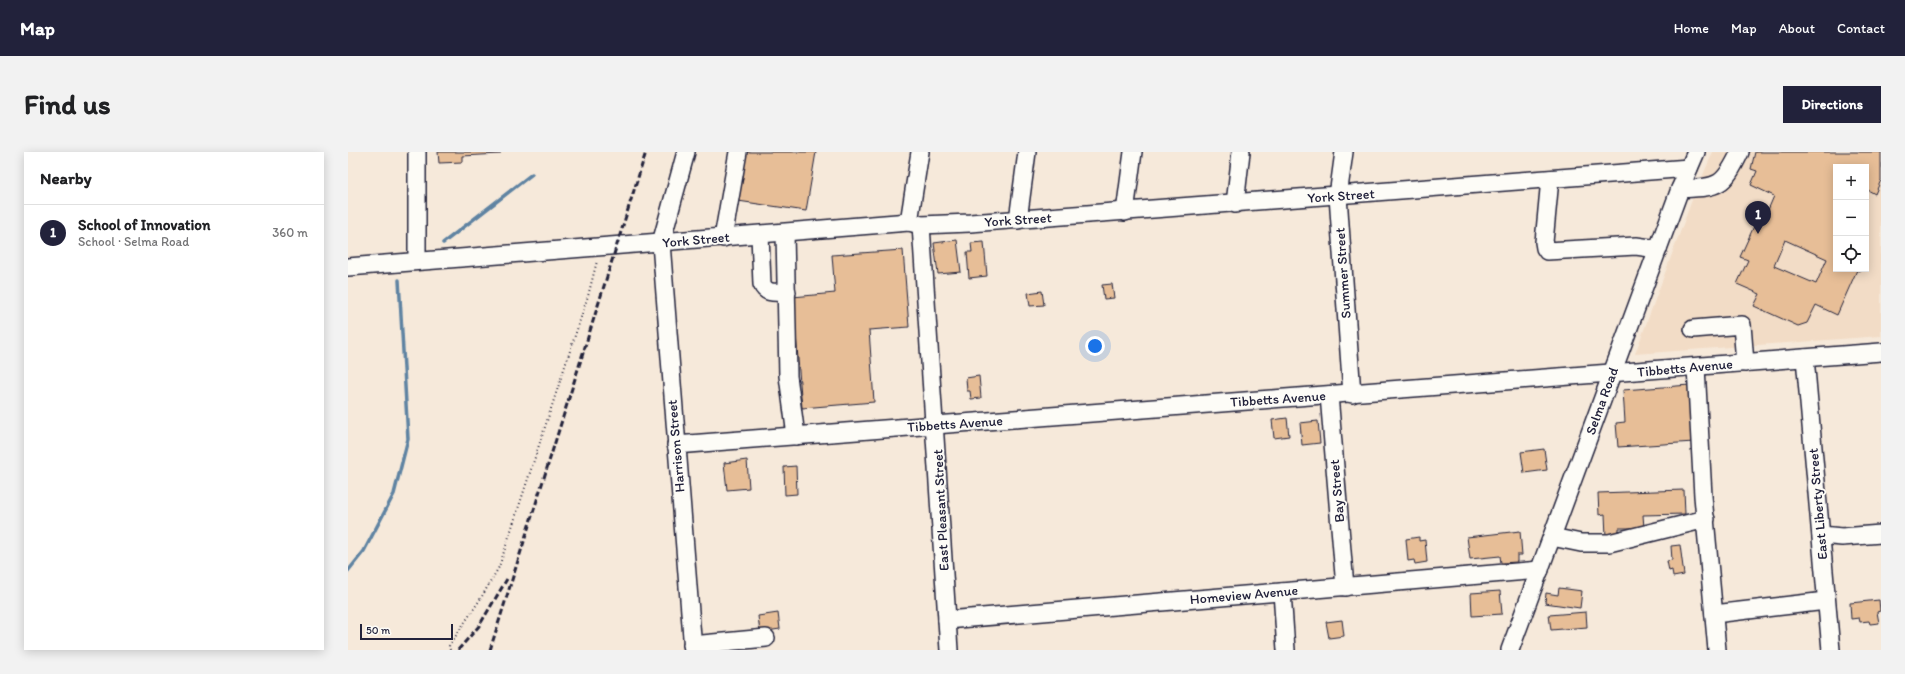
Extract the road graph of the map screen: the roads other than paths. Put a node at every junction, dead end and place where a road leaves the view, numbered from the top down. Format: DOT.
graph roads {
  1 [pos="417,152"];
  2 [pos="686,152"];
  3 [pos="738,152"];
  4 [pos="919,152"];
  5 [pos="1027,152"];
  6 [pos="1133,152"];
  7 [pos="1241,152"];
  8 [pos="1344,152"];
  9 [pos="1696,152"];
  10 [pos="1740,152"];
  11 [pos="1689,168"];
  12 [pos="1550,179"];
  13 [pos="1680,189"];
  14 [pos="1338,196"];
  15 [pos="1235,204"];
  16 [pos="1125,212"];
  17 [pos="1018,220"];
  18 [pos="915,224"];
  19 [pos="785,233"];
  20 [pos="760,235"];
  21 [pos="723,238"];
  22 [pos="661,243"];
  23 [pos="1658,249"];
  24 [pos="417,262"];
  25 [pos="348,267"];
  26 [pos="787,292"];
  27 [pos="1693,329"];
  28 [pos="1881,352"];
  29 [pos="1805,358"];
  30 [pos="1745,363"];
  31 [pos="1696,367"];
  32 [pos="1612,374"];
  33 [pos="1352,394"];
  34 [pos="1329,396"];
  35 [pos="936,426"];
  36 [pos="796,436"];
  37 [pos="676,445"];
  38 [pos="1706,519"];
  39 [pos="1881,534"];
  40 [pos="1821,535"];
  41 [pos="1552,537"];
  42 [pos="1540,570"];
  43 [pos="1345,587"];
  44 [pos="1282,592"];
  45 [pos="1826,601"];
  46 [pos="1714,614"];
  47 [pos="947,620"];
  48 [pos="766,638"];
  49 [pos="692,648"];
  50 [pos="949,650"];
  51 [pos="1286,650"];
  52 [pos="1510,650"];
  53 [pos="1717,650"];
  54 [pos="1831,650"];
  1 -- 24 [label="street"];
  2 -- 22 [label="street, Harrison Street"];
  3 -- 21 [label="street"];
  4 -- 18 [label="street, East Pleasant Street"];
  5 -- 17 [label="street"];
  6 -- 16 [label="street"];
  7 -- 15 [label="street"];
  8 -- 14 [label="street, Summer Street"];
  9 -- 11 [label="street, Selma Road"];
  10 -- 13 [label="street"];
  11 -- 12 [label="street, York Street"];
  11 -- 13 [label="street, Selma Road"];
  12 -- 14 [label="street, York Street"];
  12 -- 23 [label="street"];
  13 -- 23 [label="street, Selma Road"];
  14 -- 15 [label="street, York Street"];
  14 -- 33 [label="street, Summer Street"];
  15 -- 16 [label="street, York Street"];
  16 -- 17 [label="street, York Street"];
  17 -- 18 [label="street, York Street"];
  18 -- 19 [label="street, York Street"];
  18 -- 35 [label="street, East Pleasant Street"];
  19 -- 20 [label="street, York Street"];
  19 -- 26 [label="street"];
  20 -- 21 [label="street, York Street"];
  20 -- 26 [label="street"];
  21 -- 22 [label="street, York Street"];
  22 -- 24 [label="street, York Street"];
  22 -- 37 [label="street, Harrison Street"];
  23 -- 32 [label="street, Selma Road"];
  24 -- 25 [label="street, York Street"];
  26 -- 36 [label="street"];
  27 -- 30 [label="street"];
  28 -- 29 [label="street, Tibbetts Avenue"];
  29 -- 30 [label="street, Tibbetts Avenue"];
  29 -- 40 [label="street, East Liberty Street"];
  30 -- 31 [label="street, Tibbetts Avenue"];
  31 -- 32 [label="street, Tibbetts Avenue"];
  31 -- 38 [label="street"];
  32 -- 33 [label="street, Tibbetts Avenue"];
  32 -- 41 [label="street, Selma Road"];
  33 -- 34 [label="street, Tibbetts Avenue"];
  34 -- 35 [label="street, Tibbetts Avenue"];
  34 -- 43 [label="street, Bay Street"];
  35 -- 36 [label="street, Tibbetts Avenue"];
  35 -- 47 [label="street, East Pleasant Street"];
  36 -- 37 [label="street, Tibbetts Avenue"];
  37 -- 49 [label="street, Harrison Street"];
  38 -- 41 [label="street"];
  38 -- 46 [label="street"];
  39 -- 40 [label="street"];
  40 -- 45 [label="street, East Liberty Street"];
  41 -- 42 [label="street, Selma Road"];
  42 -- 43 [label="street, Homeview Avenue"];
  42 -- 52 [label="street, Selma Road"];
  43 -- 44 [label="street, Homeview Avenue"];
  44 -- 47 [label="street, Homeview Avenue"];
  44 -- 51 [label="street"];
  45 -- 46 [label="street"];
  45 -- 54 [label="street, East Liberty Street"];
  46 -- 53 [label="street"];
  47 -- 50 [label="street, East Pleasant Street"];
  48 -- 49 [label="street"];
}
